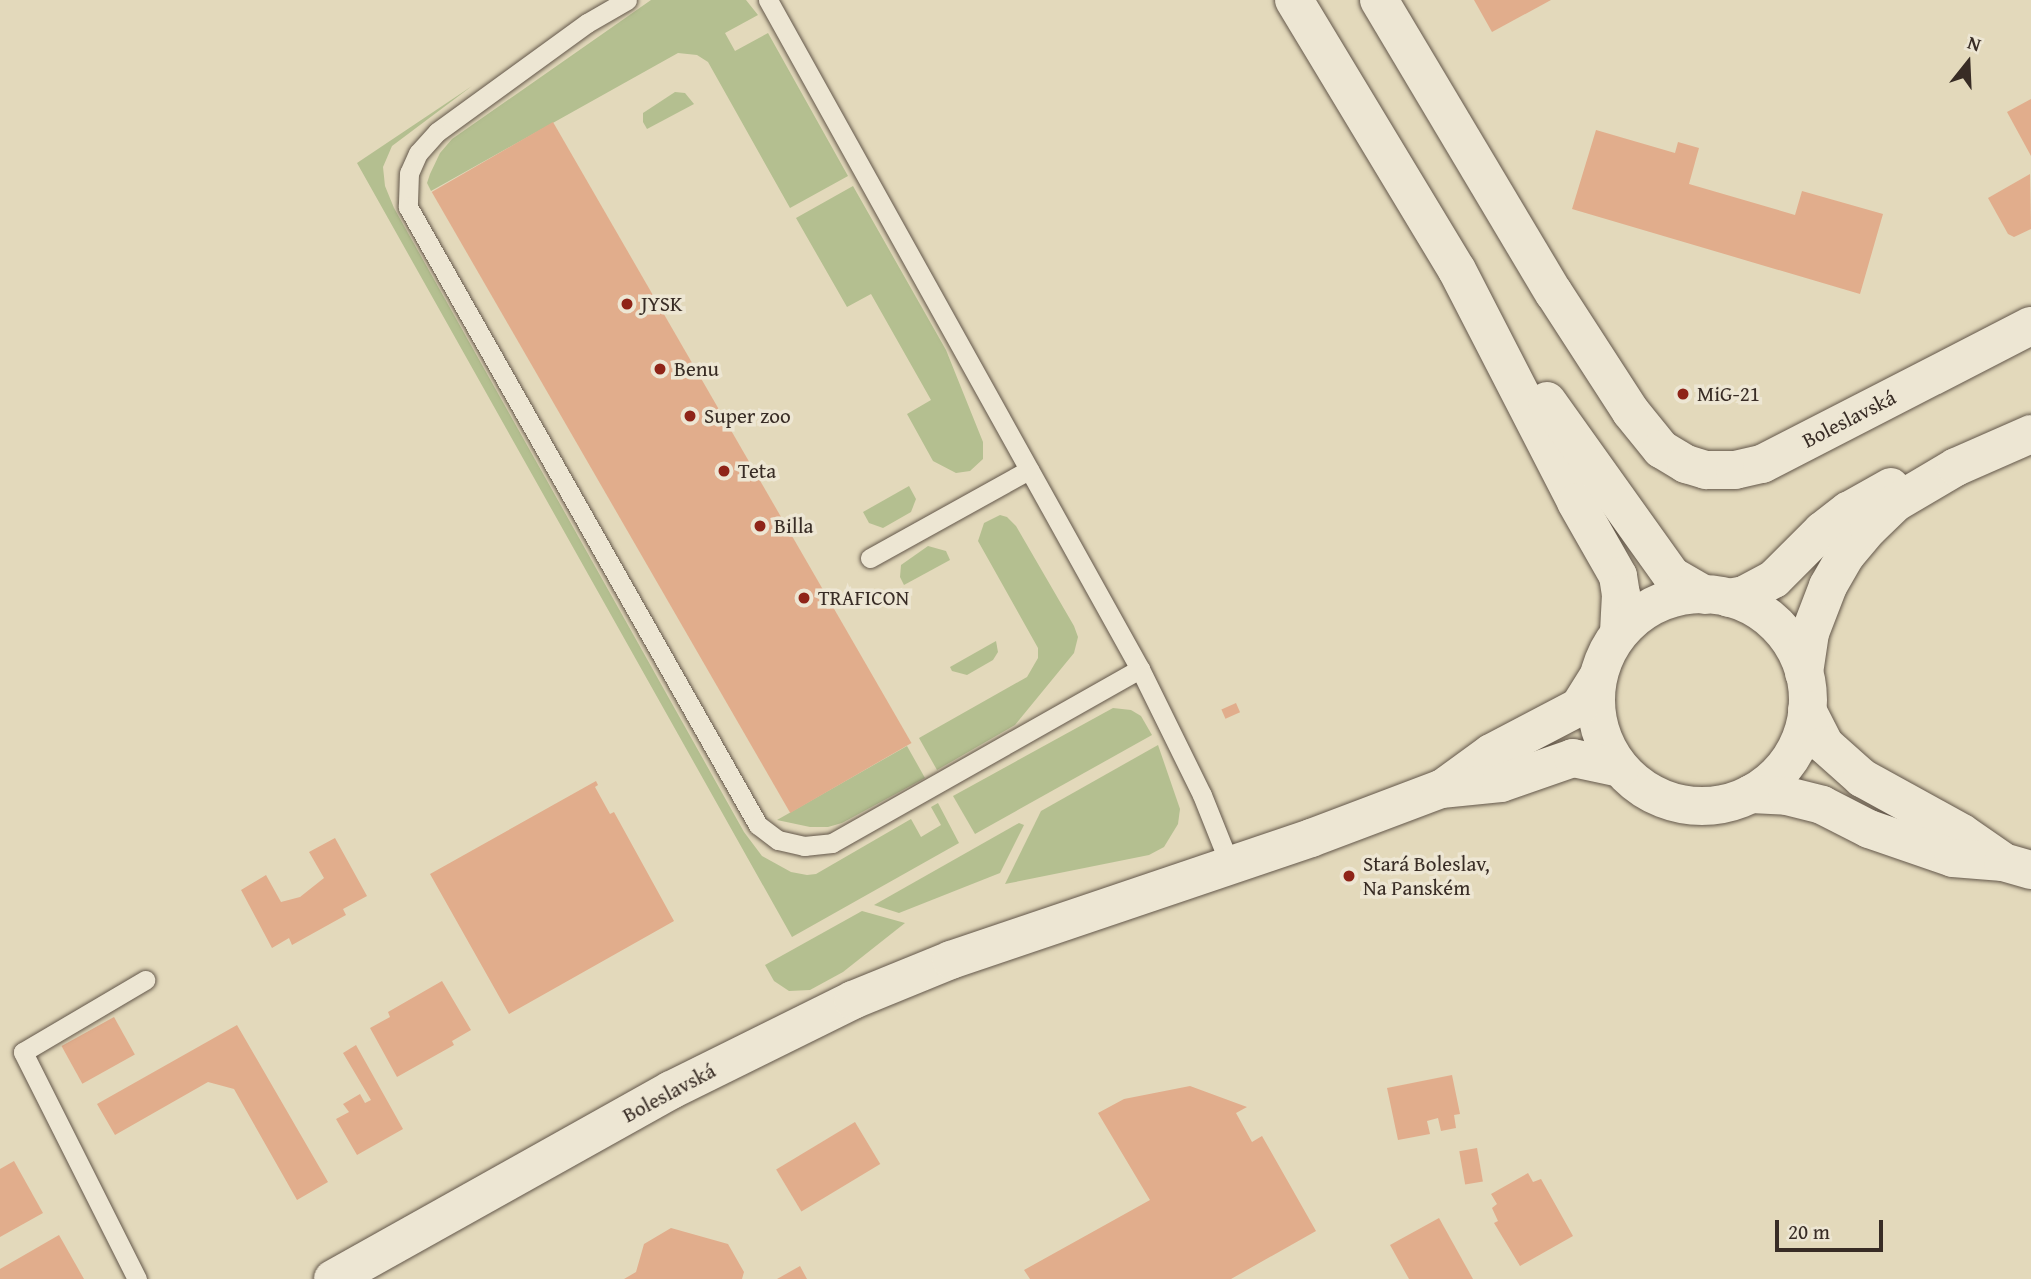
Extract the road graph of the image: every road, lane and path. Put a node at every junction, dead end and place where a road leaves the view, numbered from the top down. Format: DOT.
graph roads {
  1 [pos="627,0"];
  2 [pos="768,0"];
  3 [pos="1294,0"];
  4 [pos="1379,0"];
  5 [pos="1457,270"];
  6 [pos="2031,326"];
  7 [pos="2031,435"];
  8 [pos="1956,467"];
  9 [pos="1029,470"];
  10 [pos="870,558"];
  11 [pos="1717,596"];
  12 [pos="1619,633"];
  13 [pos="1140,669"];
  14 [pos="1598,677"];
  15 [pos="1806,691"];
  16 [pos="1620,768"];
  17 [pos="1441,789"];
  18 [pos="1751,794"];
  19 [pos="1230,865"];
  20 [pos="2017,866"];
  21 [pos="145,980"];
  22 [pos="137,1279"];
  23 [pos="333,1279"];
  1 -- 13 [label="lane"];
  2 -- 9 [label="lane"];
  3 -- 5 [label="main road"];
  4 -- 6 [label="main road, Boleslavská"];
  5 -- 11 [label="main road"];
  5 -- 12 [label="main road"];
  7 -- 8 [label="main road"];
  8 -- 11 [label="main road"];
  8 -- 15 [label="main road"];
  9 -- 10 [label="lane"];
  9 -- 13 [label="lane"];
  11 -- 12 [label="main road"];
  11 -- 15 [label="main road"];
  12 -- 14 [label="main road"];
  13 -- 19 [label="lane"];
  14 -- 16 [label="main road"];
  14 -- 17 [label="main road"];
  15 -- 18 [label="main road"];
  15 -- 20 [label="main road"];
  16 -- 17 [label="main road"];
  16 -- 18 [label="main road"];
  17 -- 19 [label="main road, Boleslavská"];
  18 -- 20 [label="main road"];
  19 -- 23 [label="main road, Boleslavská"];
  21 -- 22 [label="lane"];
}
